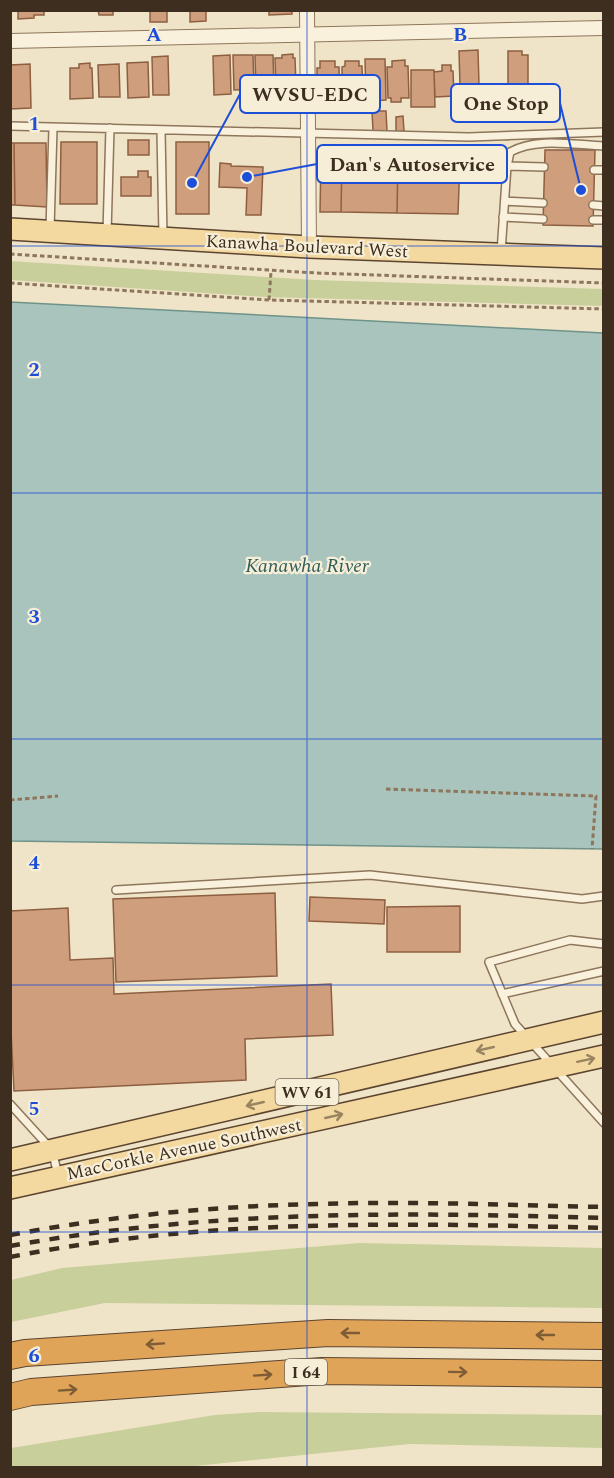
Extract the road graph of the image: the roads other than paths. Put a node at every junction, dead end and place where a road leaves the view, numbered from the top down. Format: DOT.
graph roads {
  1 [pos="307,10"];
  2 [pos="603,28"];
  3 [pos="308,35"];
  4 [pos="10,41"];
  5 [pos="10,126"];
  6 [pos="54,128"];
  7 [pos="110,128"];
  8 [pos="161,130"];
  9 [pos="603,132"];
  10 [pos="309,135"];
  11 [pos="603,146"];
  12 [pos="507,166"];
  13 [pos="544,167"];
  14 [pos="594,170"];
  15 [pos="603,170"];
  16 [pos="505,201"];
  17 [pos="543,203"];
  18 [pos="593,205"];
  19 [pos="603,206"];
  20 [pos="503,217"];
  21 [pos="543,219"];
  22 [pos="593,220"];
  23 [pos="603,220"];
  24 [pos="10,229"];
  25 [pos="50,232"];
  26 [pos="107,236"];
  27 [pos="163,239"];
  28 [pos="309,247"];
  29 [pos="501,255"];
  30 [pos="603,258"];
  31 [pos="116,890"];
  32 [pos="603,896"];
  33 [pos="603,944"];
  34 [pos="603,971"];
  35 [pos="502,994"];
  36 [pos="603,1022"];
  37 [pos="528,1040"];
  38 [pos="603,1056"];
  39 [pos="555,1066"];
  40 [pos="11,1106"];
  41 [pos="603,1123"];
  42 [pos="52,1150"];
  43 [pos="10,1160"];
  44 [pos="59,1176"];
  45 [pos="10,1188"];
  46 [pos="603,1335"];
  47 [pos="10,1356"];
  48 [pos="603,1374"];
  49 [pos="10,1397"];
  1 -- 3 [label="street"];
  2 -- 3 [label="street"];
  3 -- 4 [label="street"];
  3 -- 10 [label="street"];
  5 -- 6 [label="lane"];
  6 -- 7 [label="lane"];
  6 -- 25 [label="lane"];
  7 -- 8 [label="lane"];
  7 -- 26 [label="lane"];
  8 -- 10 [label="lane"];
  8 -- 27 [label="lane"];
  9 -- 10 [label="lane"];
  10 -- 28 [label="street"];
  11 -- 12 [label="lane"];
  12 -- 13 [label="lane"];
  12 -- 16 [label="lane"];
  14 -- 15 [label="lane"];
  16 -- 17 [label="lane"];
  16 -- 20 [label="lane"];
  18 -- 19 [label="lane"];
  20 -- 21 [label="lane"];
  20 -- 29 [label="lane"];
  22 -- 23 [label="lane"];
  24 -- 25 [label="main road, Kanawha Boulevard West"];
  25 -- 26 [label="main road, Kanawha Boulevard West"];
  26 -- 27 [label="main road, Kanawha Boulevard West"];
  27 -- 28 [label="main road, Kanawha Boulevard West"];
  28 -- 29 [label="main road, Kanawha Boulevard West"];
  29 -- 30 [label="main road, Kanawha Boulevard West"];
  31 -- 32 [label="lane"];
  33 -- 35 [label="lane"];
  34 -- 35 [label="lane"];
  35 -- 37 [label="lane"];
  36 -- 37 [label="main road, MacCorkle Avenue Southwest / WV 61"];
  37 -- 39 [label="lane"];
  37 -- 42 [label="main road, MacCorkle Avenue Southwest / WV 61, one-way"];
  39 -- 38 [label="main road, MacCorkle Avenue Southwest / WV 61, one-way"];
  39 -- 41 [label="lane"];
  44 -- 39 [label="main road, MacCorkle Avenue Southwest / WV 61, one-way"];
  40 -- 42 [label="lane"];
  42 -- 43 [label="main road, MacCorkle Avenue Southwest / WV 61"];
  42 -- 44 [label="lane"];
  44 -- 45 [label="main road, MacCorkle Avenue Southwest / WV 61"];
  46 -- 47 [label="highway, I 64, one-way"];
  49 -- 48 [label="highway, I 64, one-way"];
}
